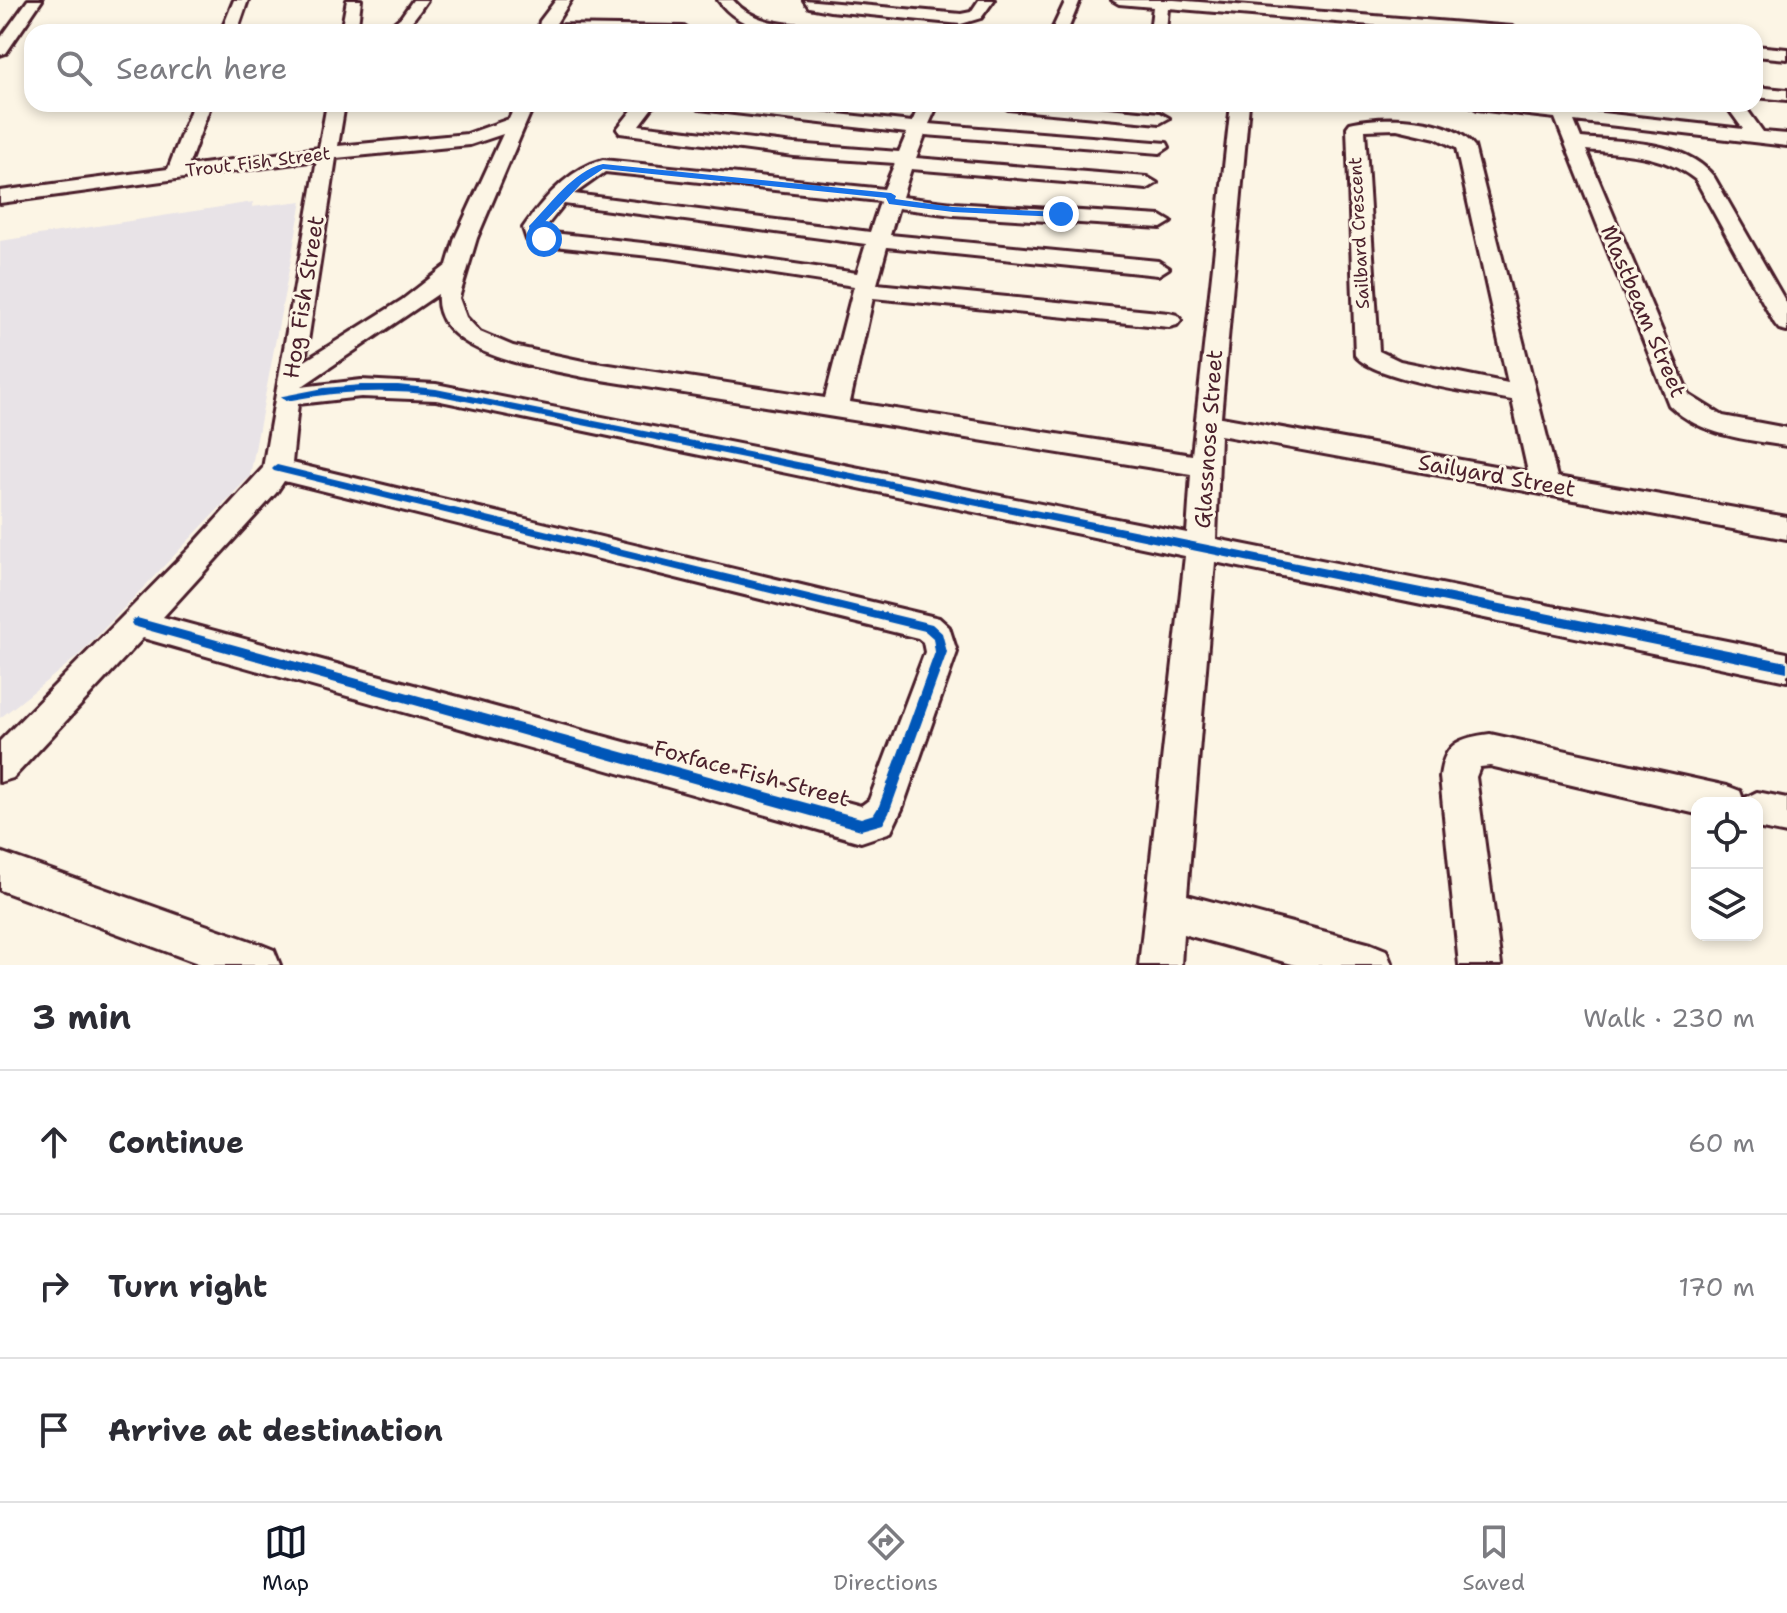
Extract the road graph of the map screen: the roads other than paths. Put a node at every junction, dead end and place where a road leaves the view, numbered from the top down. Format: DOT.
graph roads {
  1 [pos="35,0"];
  2 [pos="241,0"];
  3 [pos="354,0"];
  4 [pos="420,0"];
  5 [pos="564,0"];
  6 [pos="725,0"];
  7 [pos="811,0"];
  8 [pos="987,0"];
  9 [pos="1073,0"];
  10 [pos="1119,0"];
  11 [pos="1161,4"];
  12 [pos="232,24"];
  13 [pos="350,24"];
  14 [pos="401,24"];
  15 [pos="547,24"];
  16 [pos="766,24"];
  17 [pos="1062,24"];
  18 [pos="1159,24"];
  19 [pos="1412,24"];
  20 [pos="0,50"];
  21 [pos="1763,52"];
  22 [pos="1787,54"];
  23 [pos="1763,93"];
  24 [pos="1787,95"];
  25 [pos="199,112"];
  26 [pos="335,112"];
  27 [pos="640,112"];
  28 [pos="775,112"];
  29 [pos="925,112"];
  30 [pos="1095,112"];
  31 [pos="1239,112"];
  32 [pos="1545,112"];
  33 [pos="1740,112"];
  34 [pos="520,113"];
  35 [pos="1562,114"];
  36 [pos="1160,118"];
  37 [pos="918,127"];
  38 [pos="1757,136"];
  39 [pos="1787,140"];
  40 [pos="1574,143"];
  41 [pos="1160,147"];
  42 [pos="327,153"];
  43 [pos="906,160"];
  44 [pos="176,173"];
  45 [pos="1147,183"];
  46 [pos="0,197"];
  47 [pos="561,198"];
  48 [pos="890,198"];
  49 [pos="1161,222"];
  50 [pos="877,239"];
  51 [pos="457,268"];
  52 [pos="1158,268"];
  53 [pos="866,286"];
  54 [pos="1169,320"];
  55 [pos="1787,324"];
  56 [pos="288,390"];
  57 [pos="1522,394"];
  58 [pos="835,410"];
  59 [pos="1207,424"];
  60 [pos="1787,437"];
  61 [pos="1203,466"];
  62 [pos="277,469"];
  63 [pos="1545,484"];
  64 [pos="1787,528"];
  65 [pos="1201,546"];
  66 [pos="137,623"];
  67 [pos="1787,667"];
  68 [pos="0,766"];
  69 [pos="1700,797"];
  70 [pos="1763,811"];
  71 [pos="1787,816"];
  72 [pos="0,871"];
  73 [pos="1165,909"];
  74 [pos="259,965"];
  75 [pos="1160,965"];
  76 [pos="1371,965"];
  77 [pos="1480,965"];
  1 -- 20 [label="street"];
  2 -- 12 [label="street"];
  3 -- 13 [label="street"];
  4 -- 14 [label="street"];
  5 -- 15 [label="street"];
  6 -- 16 [label="street"];
  7 -- 8 [label="street"];
  9 -- 17 [label="street"];
  10 -- 11 [label="street"];
  11 -- 18 [label="street"];
  11 -- 19 [label="street"];
  21 -- 22 [label="street"];
  23 -- 24 [label="street"];
  25 -- 44 [label="street"];
  26 -- 42 [label="street, Hog Fish Street"];
  27 -- 43 [label="street"];
  28 -- 37 [label="street"];
  29 -- 37 [label="street"];
  30 -- 36 [label="street"];
  31 -- 59 [label="street, Glassnose Street"];
  32 -- 35 [label="street"];
  33 -- 38 [label="street"];
  34 -- 42 [label="street, Trout Fish Street"];
  34 -- 51 [label="street"];
  35 -- 38 [label="street"];
  35 -- 40 [label="street, Mastbeam Street"];
  37 -- 41 [label="street"];
  37 -- 43 [label="street"];
  38 -- 39 [label="street"];
  40 -- 55 [label="street"];
  40 -- 60 [label="street, Mastbeam Street"];
  42 -- 44 [label="street, Trout Fish Street"];
  42 -- 56 [label="street, Hog Fish Street"];
  43 -- 45 [label="street"];
  43 -- 48 [label="street"];
  44 -- 46 [label="street, Trout Fish Street"];
  47 -- 48 [label="street"];
  47 -- 50 [label="street"];
  47 -- 53 [label="street"];
  48 -- 49 [label="street"];
  48 -- 50 [label="street"];
  50 -- 52 [label="street"];
  50 -- 53 [label="street"];
  51 -- 56 [label="street"];
  51 -- 58 [label="street"];
  53 -- 54 [label="street"];
  53 -- 58 [label="street"];
  56 -- 62 [label="street, Hog Fish Street"];
  56 -- 65 [label="street"];
  57 -- 57 [label="street, Sailbard Crescent"];
  57 -- 63 [label="street, Sailbard Crescent"];
  58 -- 61 [label="street"];
  59 -- 61 [label="street, Glassnose Street"];
  59 -- 63 [label="street, Sailyard Street"];
  61 -- 65 [label="street, Glassnose Street"];
  62 -- 66 [label="street"];
  62 -- 66 [label="street, Foxface Fish Street"];
  63 -- 64 [label="street, Sailyard Street"];
  65 -- 67 [label="street"];
  65 -- 73 [label="street, Glassnose Street"];
  66 -- 68 [label="street"];
  69 -- 77 [label="street"];
  70 -- 71 [label="street"];
  72 -- 74 [label="street"];
  73 -- 75 [label="street, Glassnose Street"];
  73 -- 76 [label="street"];
}
